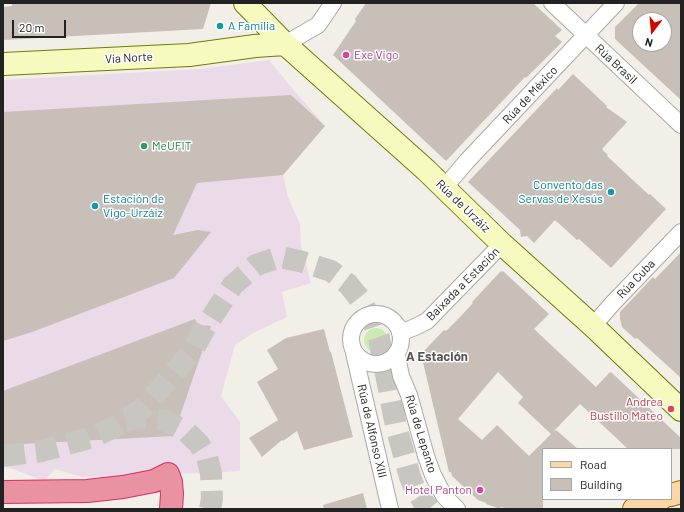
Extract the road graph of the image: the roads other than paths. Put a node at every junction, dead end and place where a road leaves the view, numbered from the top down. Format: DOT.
graph roads {
  1 [pos="245,3"];
  2 [pos="333,3"];
  3 [pos="552,3"];
  4 [pos="616,3"];
  5 [pos="586,35"];
  6 [pos="285,44"];
  7 [pos="3,64"];
  8 [pos="681,125"];
  9 [pos="444,188"];
  10 [pos="681,232"];
  11 [pos="502,244"];
  12 [pos="593,326"];
  13 [pos="400,333"];
  14 [pos="397,352"];
  15 [pos="354,353"];
  16 [pos="681,410"];
  17 [pos="3,492"];
  18 [pos="658,500"];
  19 [pos="171,509"];
  20 [pos="390,509"];
  21 [pos="457,509"];
  22 [pos="634,509"];
  1 -- 6 [label="main road, Rúa de Urzáiz"];
  2 -- 6 [label="street"];
  3 -- 5 [label="street, Rúa Brasil"];
  4 -- 5 [label="street, Rúa de México"];
  5 -- 8 [label="street, Rúa Brasil"];
  5 -- 9 [label="street, Rúa de México"];
  6 -- 7 [label="main road, Vía Norte"];
  6 -- 9 [label="main road, Rúa de Urzáiz"];
  9 -- 11 [label="main road, Rúa de Urzáiz"];
  10 -- 12 [label="street, Rúa Cuba"];
  11 -- 12 [label="main road, Rúa de Urzáiz"];
  11 -- 13 [label="street, Baixada a Estación"];
  12 -- 16 [label="main road, Rúa de Urzáiz"];
  13 -- 14 [label="street"];
  13 -- 15 [label="street"];
  14 -- 15 [label="street"];
  14 -- 21 [label="street, Rúa de Lepanto"];
  15 -- 20 [label="street, Rúa de Alfonso XIII"];
  17 -- 19 [label="highway"];
  18 -- 22 [label="main road"];
}
